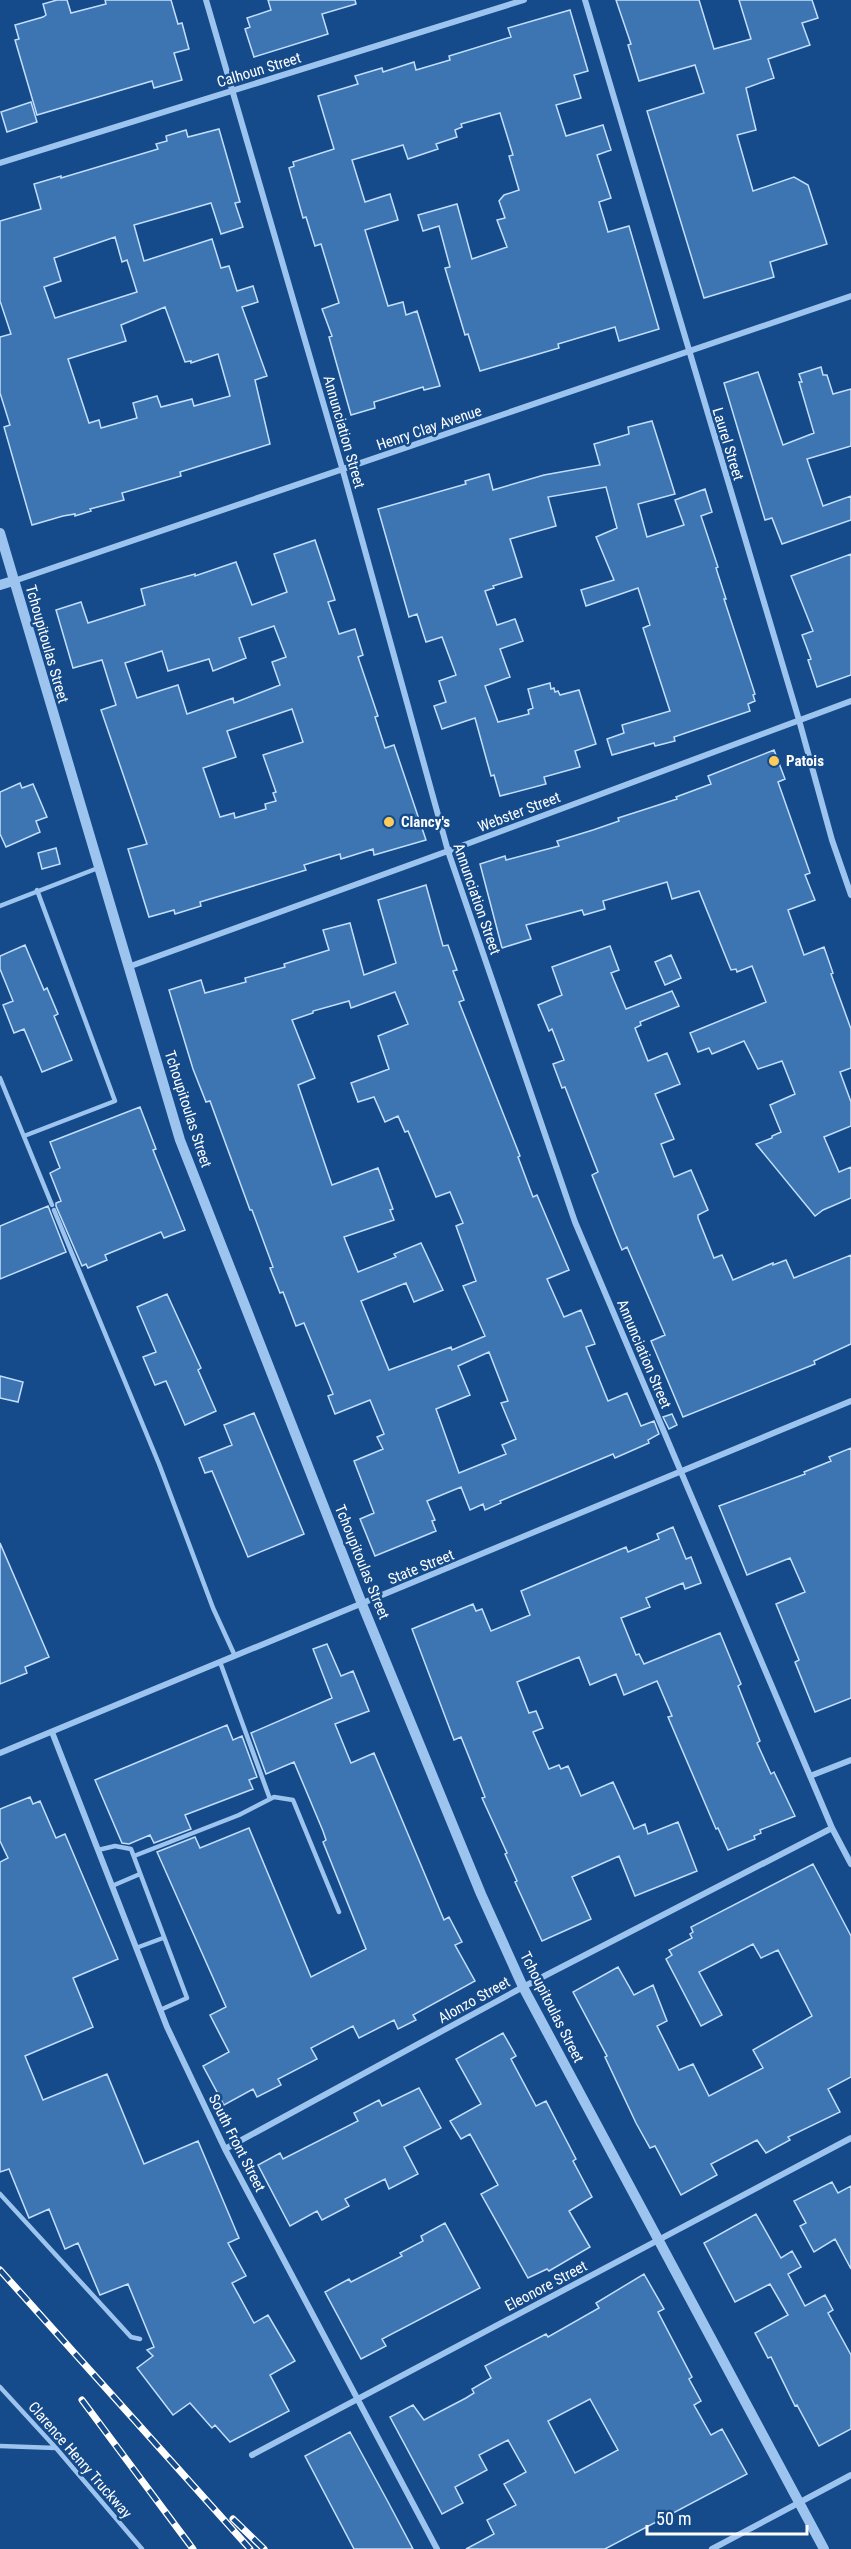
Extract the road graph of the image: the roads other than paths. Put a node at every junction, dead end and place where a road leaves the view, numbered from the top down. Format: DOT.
graph roads {
  1 [pos="206,0"];
  2 [pos="524,0"];
  3 [pos="585,0"];
  4 [pos="231,92"];
  5 [pos="0,163"];
  6 [pos="851,296"];
  7 [pos="688,352"];
  8 [pos="343,471"];
  9 [pos="0,533"];
  10 [pos="13,581"];
  11 [pos="0,585"];
  12 [pos="851,701"];
  13 [pos="799,720"];
  14 [pos="447,851"];
  15 [pos="98,868"];
  16 [pos="37,890"];
  17 [pos="851,895"];
  18 [pos="0,906"];
  19 [pos="127,967"];
  20 [pos="0,1078"];
  21 [pos="24,1136"];
  22 [pos="851,1401"];
  23 [pos="681,1472"];
  24 [pos="362,1604"];
  25 [pos="235,1656"];
  26 [pos="220,1662"];
  27 [pos="52,1732"];
  28 [pos="0,1753"];
  29 [pos="851,1760"];
  30 [pos="810,1776"];
  31 [pos="270,1799"];
  32 [pos="832,1828"];
  33 [pos="98,1850"];
  34 [pos="134,1857"];
  35 [pos="851,1864"];
  36 [pos="140,1874"];
  37 [pos="112,1886"];
  38 [pos="339,1912"];
  39 [pos="163,1938"];
  40 [pos="136,1948"];
  41 [pos="523,1987"];
  42 [pos="160,2010"];
  43 [pos="851,2138"];
  44 [pos="225,2149"];
  45 [pos="0,2194"];
  46 [pos="659,2240"];
  47 [pos="140,2339"];
  48 [pos="0,2388"];
  49 [pos="359,2398"];
  50 [pos="0,2446"];
  51 [pos="56,2448"];
  52 [pos="252,2456"];
  53 [pos="851,2475"];
  54 [pos="799,2503"];
  55 [pos="142,2549"];
  56 [pos="437,2549"];
  57 [pos="712,2549"];
  58 [pos="824,2549"];
  1 -- 4 [label="street, Annunciation Street"];
  2 -- 4 [label="street, Calhoun Street"];
  3 -- 7 [label="street, Laurel Street"];
  4 -- 5 [label="street, Calhoun Street"];
  4 -- 8 [label="street, Annunciation Street"];
  6 -- 7 [label="street, Henry Clay Avenue"];
  7 -- 8 [label="street, Henry Clay Avenue"];
  7 -- 13 [label="street, Laurel Street"];
  8 -- 10 [label="street, Henry Clay Avenue"];
  8 -- 14 [label="street, Annunciation Street"];
  9 -- 10 [label="street, Tchoupitoulas Street"];
  10 -- 11 [label="street"];
  10 -- 15 [label="street, Tchoupitoulas Street"];
  12 -- 13 [label="street, Webster Street"];
  13 -- 14 [label="street, Webster Street"];
  13 -- 17 [label="street, Laurel Street"];
  14 -- 19 [label="street, Webster Street"];
  14 -- 23 [label="street, Annunciation Street"];
  15 -- 16 [label="lane"];
  15 -- 19 [label="street, Tchoupitoulas Street"];
  16 -- 18 [label="lane"];
  16 -- 21 [label="lane"];
  19 -- 24 [label="street, Tchoupitoulas Street"];
  20 -- 21 [label="lane"];
  21 -- 25 [label="lane"];
  22 -- 23 [label="street, State Street"];
  23 -- 24 [label="street, State Street"];
  23 -- 30 [label="street, Annunciation Street"];
  24 -- 25 [label="street, State Street"];
  24 -- 41 [label="street, Tchoupitoulas Street"];
  25 -- 26 [label="street, State Street"];
  26 -- 27 [label="street, State Street"];
  26 -- 31 [label="lane"];
  27 -- 28 [label="street, State Street"];
  27 -- 33 [label="street, South Front Street"];
  29 -- 30 [label="street"];
  30 -- 32 [label="street, Annunciation Street"];
  31 -- 34 [label="lane"];
  31 -- 38 [label="lane"];
  32 -- 35 [label="street, Annunciation Street"];
  32 -- 41 [label="street, Alonzo Street"];
  33 -- 34 [label="lane"];
  33 -- 37 [label="street, South Front Street"];
  34 -- 36 [label="lane"];
  36 -- 37 [label="lane"];
  36 -- 39 [label="lane"];
  37 -- 40 [label="street, South Front Street"];
  39 -- 40 [label="lane"];
  39 -- 42 [label="lane"];
  40 -- 42 [label="street, South Front Street"];
  41 -- 44 [label="street, Alonzo Street"];
  41 -- 46 [label="street, Tchoupitoulas Street"];
  42 -- 44 [label="street, South Front Street"];
  43 -- 46 [label="street, Eleonore Street"];
  44 -- 49 [label="street, South Front Street"];
  45 -- 47 [label="lane"];
  46 -- 49 [label="street, Eleonore Street"];
  46 -- 54 [label="street, Tchoupitoulas Street"];
  48 -- 51 [label="lane, Clarence Henry Truckway"];
  49 -- 52 [label="street, Eleonore Street"];
  49 -- 56 [label="street, South Front Street"];
  50 -- 51 [label="lane"];
  51 -- 55 [label="lane, Clarence Henry Truckway"];
  53 -- 54 [label="street"];
  54 -- 57 [label="street"];
  54 -- 58 [label="street, Tchoupitoulas Street"];
}
